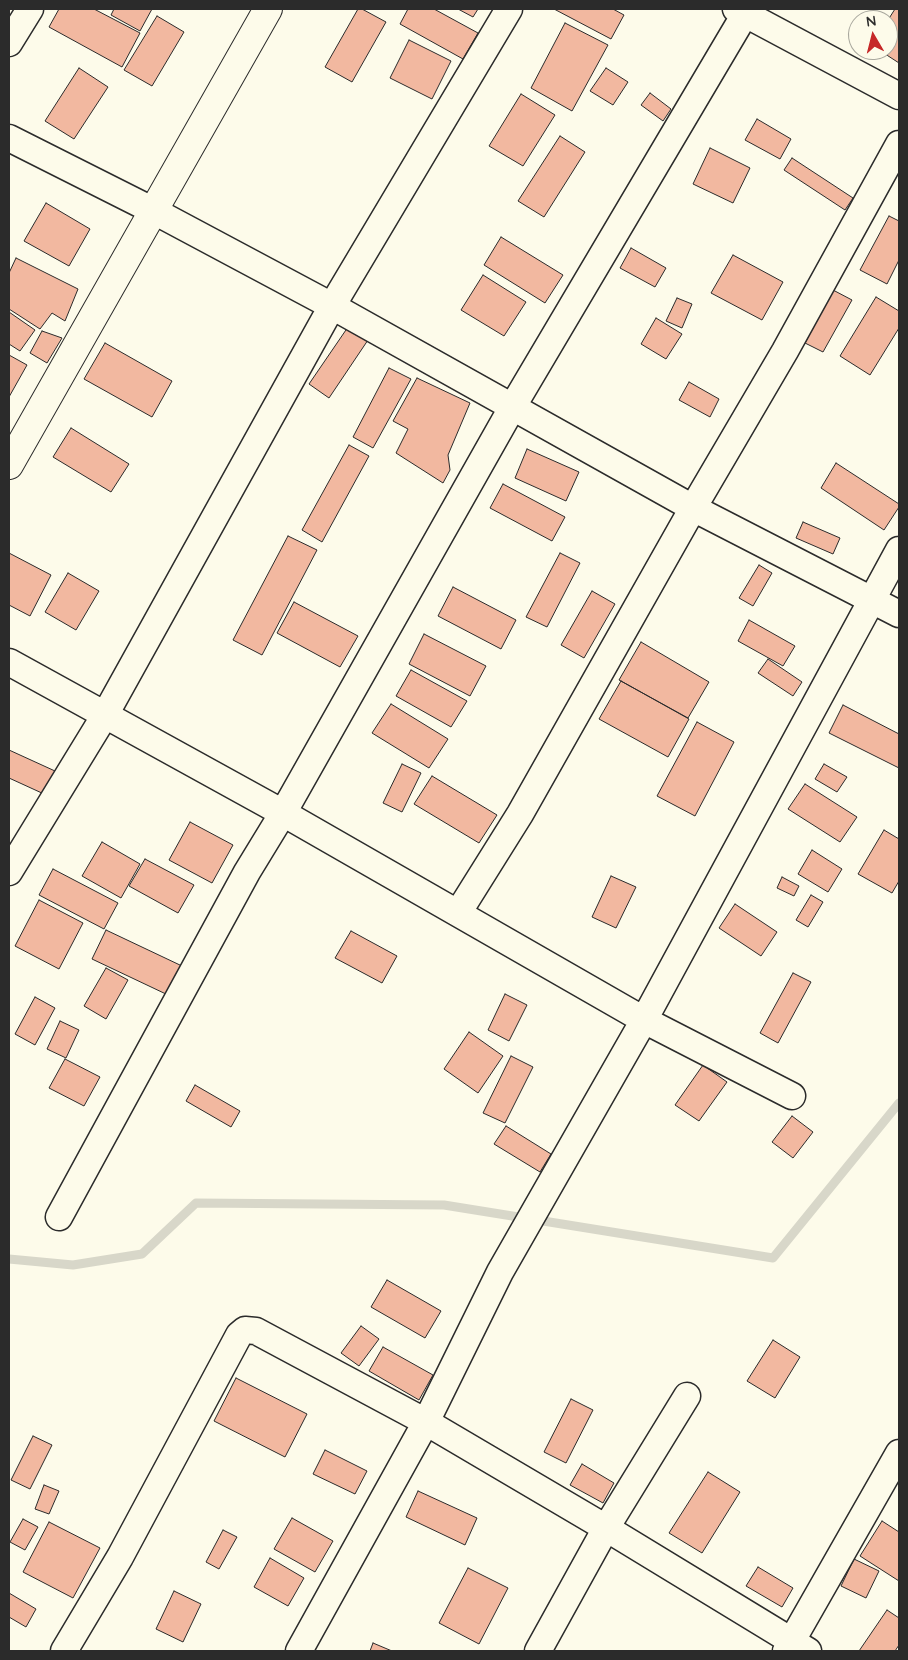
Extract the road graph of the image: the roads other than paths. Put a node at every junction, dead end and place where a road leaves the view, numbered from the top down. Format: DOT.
graph roads {
  1 [pos="30,9"];
  2 [pos="268,9"];
  3 [pos="509,9"];
  4 [pos="741,11"];
  5 [pos="9,43"];
  6 [pos="899,96"];
  7 [pos="9,138"];
  8 [pos="899,144"];
  9 [pos="154,211"];
  10 [pos="332,306"];
  11 [pos="513,406"];
  12 [pos="9,465"];
  13 [pos="693,508"];
  14 [pos="899,550"];
  15 [pos="873,599"];
  16 [pos="899,614"];
  17 [pos="9,662"];
  18 [pos="105,715"];
  19 [pos="283,813"];
  20 [pos="9,872"];
  21 [pos="458,913"];
  22 [pos="644,1020"];
  23 [pos="792,1096"];
  24 [pos="59,1217"];
  25 [pos="687,1396"];
  26 [pos="426,1422"];
  27 [pos="899,1453"];
  28 [pos="606,1528"];
  29 [pos="795,1648"];
  30 [pos="64,1651"];
  31 [pos="299,1651"];
  32 [pos="538,1651"];
  1 -- 5 [label="street"];
  2 -- 9 [label="street"];
  3 -- 10 [label="street"];
  4 -- 6 [label="street"];
  4 -- 11 [label="street"];
  7 -- 9 [label="street"];
  8 -- 13 [label="street"];
  9 -- 10 [label="street"];
  9 -- 12 [label="street"];
  10 -- 11 [label="street"];
  10 -- 18 [label="street"];
  11 -- 13 [label="street"];
  11 -- 19 [label="street"];
  13 -- 15 [label="street"];
  13 -- 21 [label="street"];
  14 -- 15 [label="street"];
  15 -- 16 [label="street"];
  15 -- 22 [label="street"];
  17 -- 18 [label="street"];
  18 -- 19 [label="street"];
  18 -- 20 [label="street"];
  19 -- 21 [label="street"];
  19 -- 24 [label="street"];
  21 -- 22 [label="street"];
  22 -- 23 [label="street"];
  22 -- 26 [label="street"];
  25 -- 28 [label="street"];
  26 -- 28 [label="street"];
  26 -- 30 [label="street"];
  26 -- 31 [label="street"];
  27 -- 29 [label="street"];
  28 -- 29 [label="street"];
  28 -- 32 [label="street"];
}
